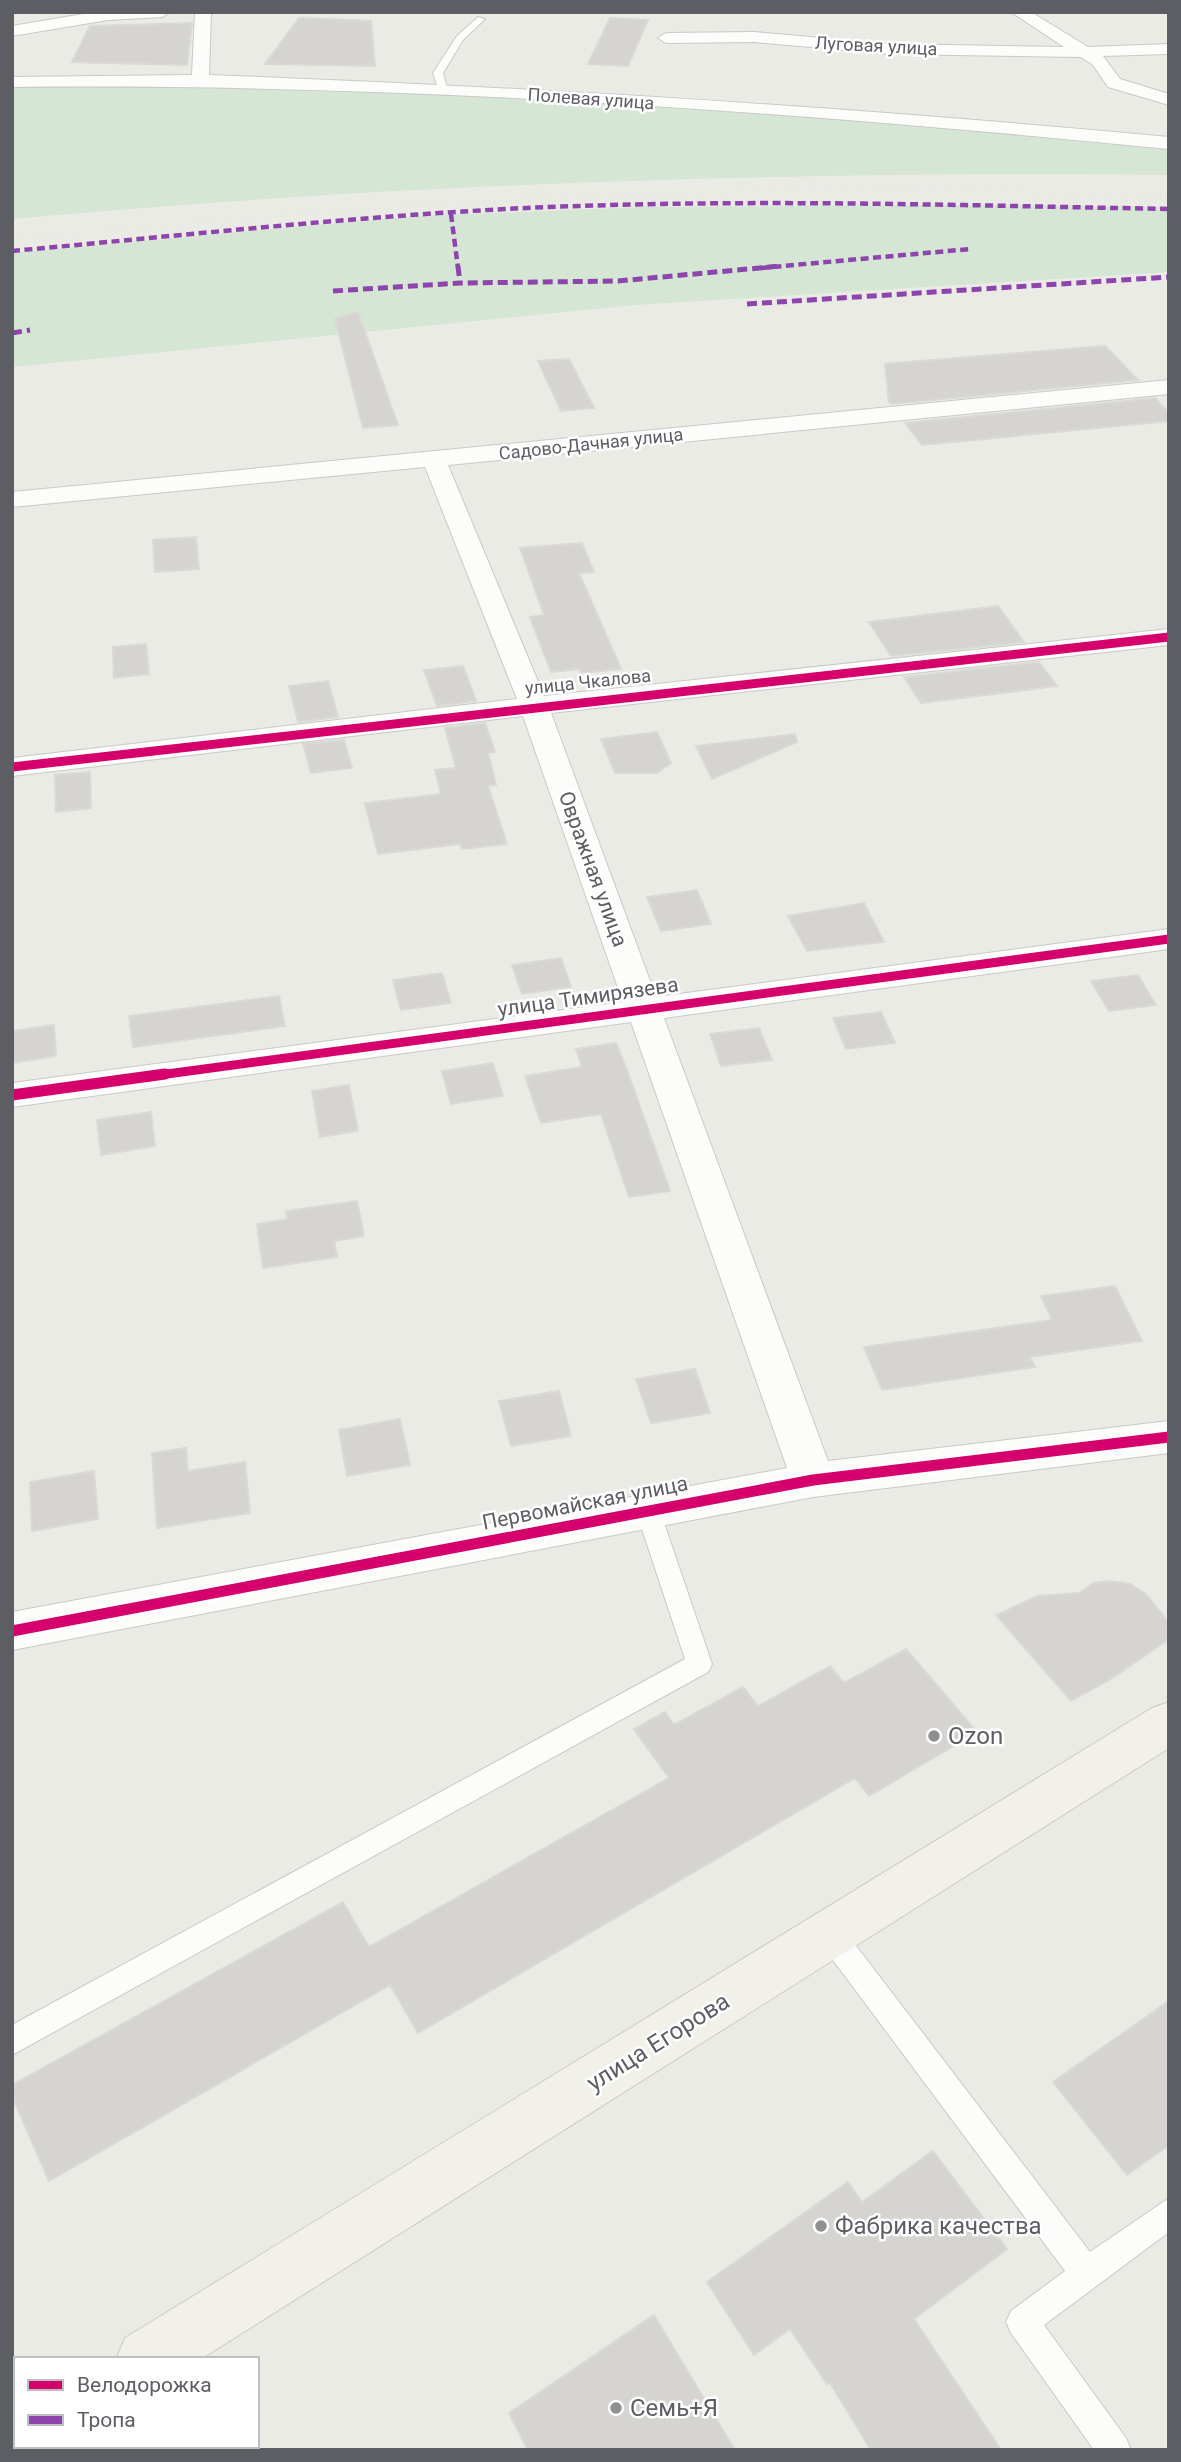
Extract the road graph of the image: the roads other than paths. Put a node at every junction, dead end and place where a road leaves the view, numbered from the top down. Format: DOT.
graph roads {
  1 [pos="162,12"];
  2 [pos="203,12"];
  3 [pos="1019,12"];
  4 [pos="141,13"];
  5 [pos="481,19"];
  6 [pos="12,31"];
  7 [pos="666,38"];
  8 [pos="1169,49"];
  9 [pos="1087,52"];
  10 [pos="200,80"];
  11 [pos="12,82"];
  12 [pos="442,89"];
  13 [pos="1169,100"];
  14 [pos="1169,143"];
  15 [pos="1169,387"];
  16 [pos="434,460"];
  17 [pos="12,500"];
  18 [pos="1169,637"];
  19 [pos="534,706"];
  20 [pos="12,767"];
  21 [pos="1169,939"];
  22 [pos="645,1009"];
  23 [pos="12,1094"];
  24 [pos="1169,1437"];
  25 [pos="813,1480"];
  26 [pos="648,1511"];
  27 [pos="12,1630"];
  28 [pos="1169,1723"];
  29 [pos="831,1935"];
  30 [pos="12,2041"];
  31 [pos="1169,2213"];
  32 [pos="1087,2274"];
  33 [pos="149,2357"];
  34 [pos="1114,2450"];
  1 -- 4 [label="street"];
  2 -- 10 [label="street"];
  3 -- 9 [label="street"];
  4 -- 6 [label="street"];
  5 -- 12 [label="lane"];
  7 -- 9 [label="street, Луговая улица"];
  8 -- 9 [label="street, Луговая улица"];
  9 -- 13 [label="street"];
  10 -- 11 [label="street, Полевая улица"];
  10 -- 12 [label="street, Полевая улица"];
  12 -- 14 [label="street, Полевая улица"];
  15 -- 16 [label="street, Садово-Дачная улица"];
  16 -- 17 [label="street, Садово-Дачная улица"];
  16 -- 19 [label="street, Овражная улица"];
  18 -- 19 [label="street, улица Чкалова"];
  19 -- 20 [label="street, улица Чкалова"];
  19 -- 22 [label="street, Овражная улица"];
  21 -- 22 [label="street, улица Тимирязева"];
  22 -- 23 [label="street, улица Тимирязева"];
  22 -- 25 [label="street, Овражная улица"];
  24 -- 25 [label="street, Первомайская улица"];
  25 -- 26 [label="street, Первомайская улица"];
  26 -- 27 [label="street, Первомайская улица"];
  26 -- 30 [label="lane"];
  28 -- 29 [label="main road, улица Егорова"];
  29 -- 32 [label="lane"];
  29 -- 33 [label="main road, улица Егорова"];
  31 -- 32 [label="lane"];
  32 -- 34 [label="lane"];
}
